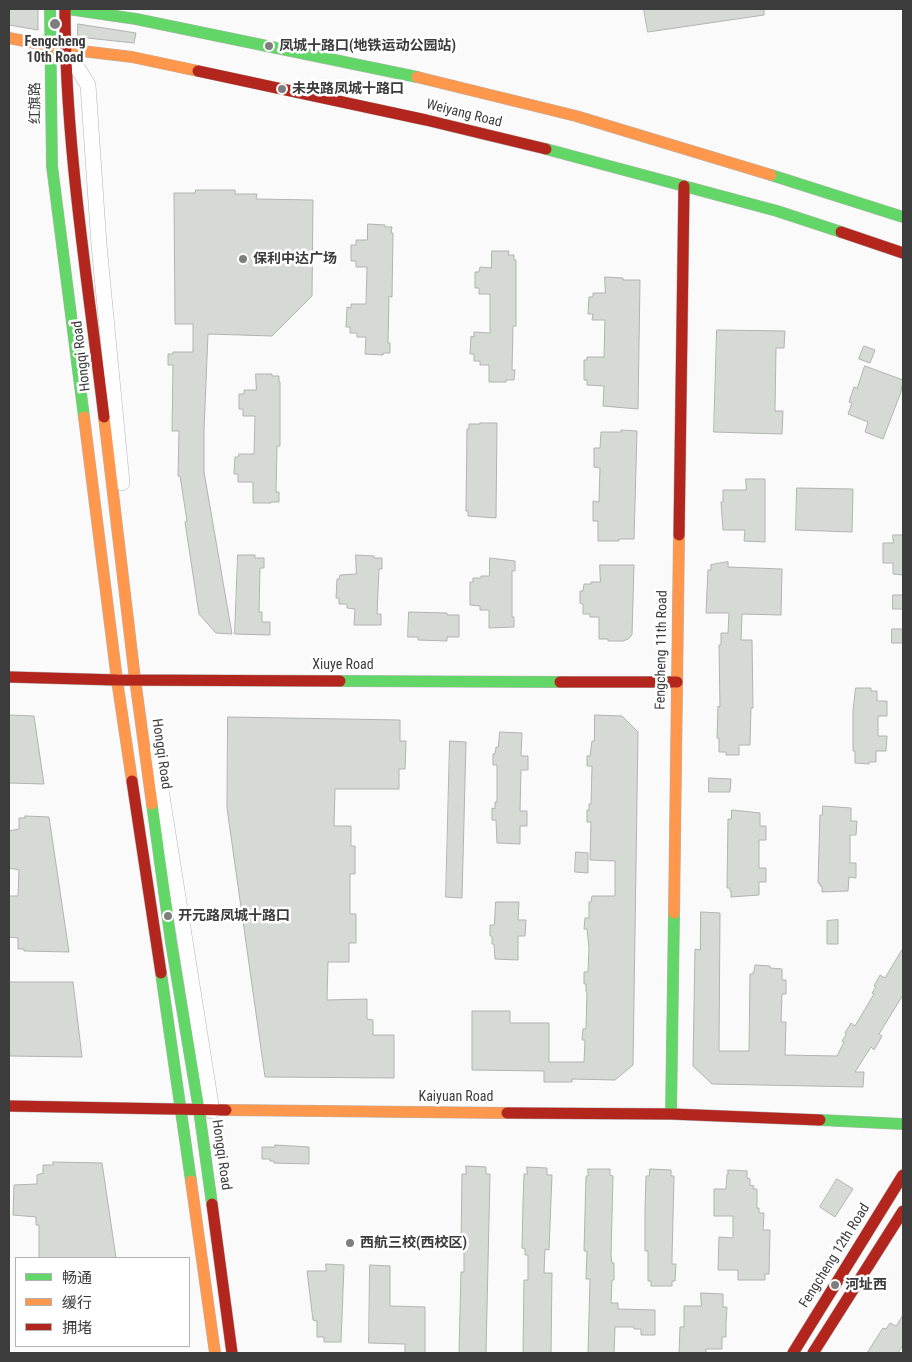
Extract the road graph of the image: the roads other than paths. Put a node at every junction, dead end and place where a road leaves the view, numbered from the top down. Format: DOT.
graph roads {
  1 [pos="50,9"];
  2 [pos="67,9"];
  3 [pos="9,38"];
  4 [pos="50,46"];
  5 [pos="65,49"];
  6 [pos="684,186"];
  7 [pos="903,216"];
  8 [pos="903,253"];
  9 [pos="9,677"];
  10 [pos="140,679"];
  11 [pos="117,680"];
  12 [pos="677,682"];
  13 [pos="9,1106"];
  14 [pos="181,1110"];
  15 [pos="206,1111"];
  16 [pos="670,1114"];
  17 [pos="903,1124"];
  18 [pos="903,1176"];
  19 [pos="903,1211"];
  20 [pos="216,1353"];
  21 [pos="232,1353"];
  22 [pos="792,1353"];
  23 [pos="813,1353"];
  1 -- 4 [label="main road, 红旗路"];
  2 -- 5 [label="main road"];
  2 -- 7 [label="main road, Weiyang Road"];
  3 -- 4 [label="main road, Weiyang Road"];
  4 -- 5 [label="main road, Weiyang Road"];
  4 -- 11 [label="main road, 红旗路"];
  5 -- 6 [label="main road, Weiyang Road"];
  5 -- 10 [label="street"];
  6 -- 8 [label="main road, Weiyang Road"];
  6 -- 12 [label="main road, Fengcheng 11th Road"];
  9 -- 11 [label="main road, Xiuye Road"];
  10 -- 11 [label="main road, Xiuye Road"];
  10 -- 12 [label="main road, Xiuye Road"];
  10 -- 15 [label="street"];
  11 -- 14 [label="main road"];
  12 -- 16 [label="main road, Fengcheng 11th Road"];
  13 -- 14 [label="main road, Kaiyuan Road"];
  14 -- 15 [label="main road, Kaiyuan Road"];
  14 -- 20 [label="main road"];
  15 -- 16 [label="main road, Kaiyuan Road"];
  15 -- 21 [label="main road, Hongqi Road"];
  16 -- 17 [label="main road, Kaiyuan Road"];
  18 -- 22 [label="main road, Fengcheng 12th Road"];
  19 -- 23 [label="main road"];
}
